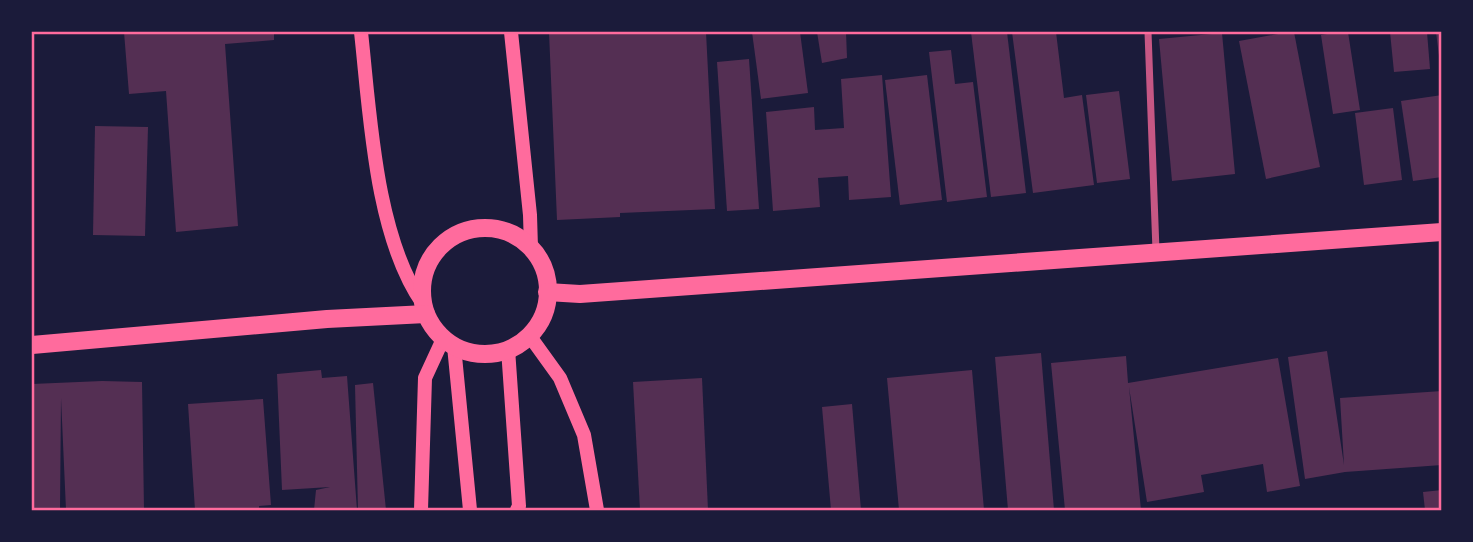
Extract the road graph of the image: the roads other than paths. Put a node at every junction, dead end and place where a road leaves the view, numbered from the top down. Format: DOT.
graph roads {
  1 [pos="361,32"];
  2 [pos="511,32"];
  3 [pos="1149,32"];
  4 [pos="1441,232"];
  5 [pos="531,248"];
  6 [pos="1156,253"];
  7 [pos="547,292"];
  8 [pos="425,309"];
  9 [pos="529,335"];
  10 [pos="449,342"];
  11 [pos="32,345"];
  12 [pos="508,349"];
  13 [pos="421,510"];
  14 [pos="470,510"];
  15 [pos="517,510"];
  16 [pos="597,510"];
  1 -- 8 [label="main road"];
  2 -- 5 [label="main road"];
  3 -- 6 [label="street"];
  4 -- 6 [label="main road"];
  5 -- 7 [label="main road"];
  5 -- 8 [label="main road"];
  6 -- 7 [label="main road"];
  7 -- 9 [label="main road"];
  8 -- 10 [label="main road"];
  8 -- 11 [label="main road"];
  9 -- 12 [label="main road"];
  9 -- 16 [label="main road"];
  10 -- 12 [label="main road"];
  10 -- 13 [label="main road"];
  10 -- 14 [label="main road"];
  12 -- 15 [label="main road"];
}
